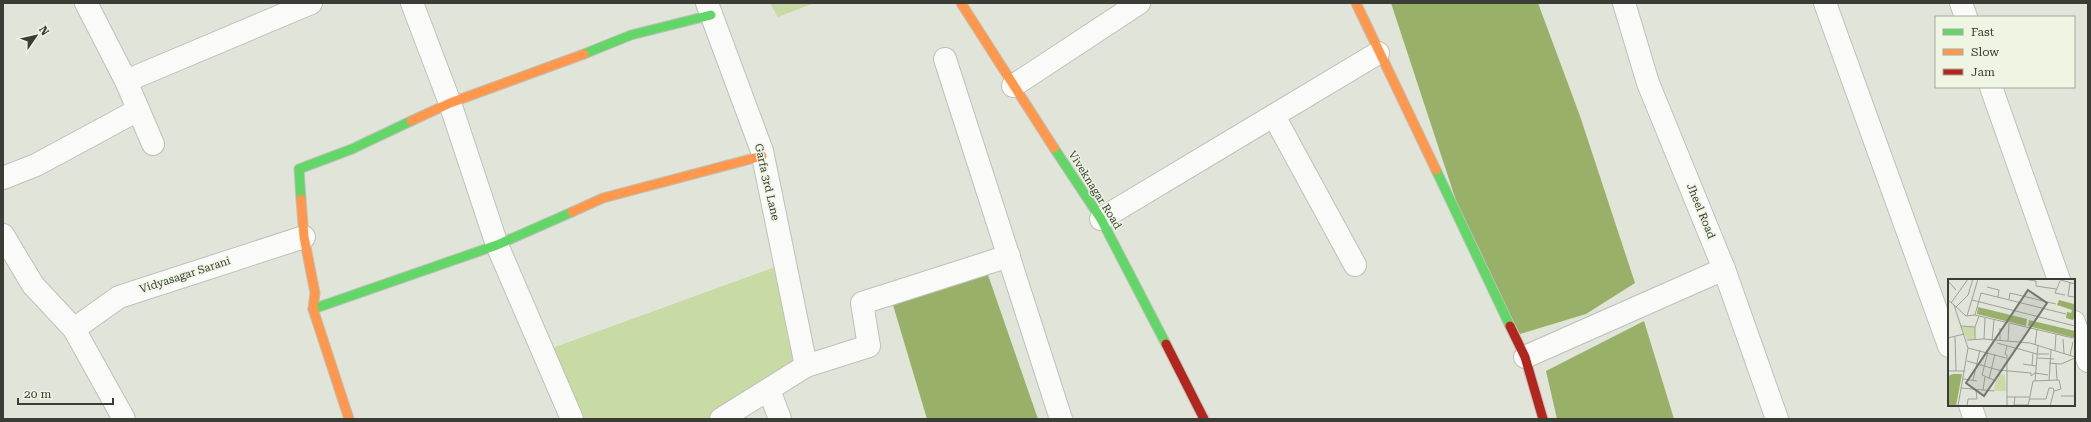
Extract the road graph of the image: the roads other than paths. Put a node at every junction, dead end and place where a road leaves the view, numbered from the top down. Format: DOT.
graph roads {
  1 [pos="86,3"];
  2 [pos="311,3"];
  3 [pos="412,3"];
  4 [pos="961,3"];
  5 [pos="1139,3"];
  6 [pos="1356,3"];
  7 [pos="1624,3"];
  8 [pos="1825,3"];
  9 [pos="1961,3"];
  10 [pos="709,9"];
  11 [pos="1966,16"];
  12 [pos="1378,53"];
  13 [pos="945,59"];
  14 [pos="126,81"];
  15 [pos="1013,86"];
  16 [pos="1991,88"];
  17 [pos="450,103"];
  18 [pos="138,110"];
  19 [pos="1274,116"];
  20 [pos="153,144"];
  21 [pos="762,156"];
  22 [pos="3,178"];
  23 [pos="1102,219"];
  24 [pos="3,235"];
  25 [pos="304,237"];
  26 [pos="497,245"];
  27 [pos="1009,256"];
  28 [pos="1355,265"];
  29 [pos="1724,269"];
  30 [pos="2059,279"];
  31 [pos="314,309"];
  32 [pos="2075,325"];
  33 [pos="74,329"];
  34 [pos="1948,343"];
  35 [pos="1525,357"];
  36 [pos="2088,361"];
  37 [pos="806,366"];
  38 [pos="769,390"];
  39 [pos="1970,406"];
  40 [pos="124,419"];
  41 [pos="349,419"];
  42 [pos="572,419"];
  43 [pos="721,419"];
  44 [pos="780,419"];
  45 [pos="1061,419"];
  46 [pos="1204,419"];
  47 [pos="1543,419"];
  48 [pos="1777,419"];
  49 [pos="1975,419"];
  1 -- 14 [label="street"];
  2 -- 14 [label="street"];
  3 -- 17 [label="street"];
  4 -- 15 [label="street, Viveknagar Road"];
  5 -- 15 [label="street"];
  6 -- 12 [label="street"];
  7 -- 29 [label="street, Jheel Road"];
  8 -- 34 [label="street"];
  9 -- 11 [label="street"];
  10 -- 17 [label="street"];
  10 -- 21 [label="street, Garfa 3rd Lane"];
  12 -- 19 [label="street"];
  12 -- 35 [label="street"];
  13 -- 27 [label="street"];
  14 -- 18 [label="street"];
  15 -- 23 [label="street, Viveknagar Road"];
  16 -- 30 [label="street"];
  17 -- 25 [label="street"];
  17 -- 26 [label="street"];
  18 -- 20 [label="street"];
  18 -- 22 [label="street"];
  19 -- 23 [label="street"];
  19 -- 28 [label="street"];
  21 -- 26 [label="street"];
  21 -- 37 [label="street, Garfa 3rd Lane"];
  23 -- 46 [label="street, Viveknagar Road"];
  24 -- 33 [label="street"];
  25 -- 31 [label="street"];
  25 -- 33 [label="street, Vidyasagar Sarani"];
  26 -- 31 [label="street"];
  26 -- 42 [label="street"];
  27 -- 37 [label="street"];
  27 -- 45 [label="street"];
  29 -- 35 [label="street"];
  29 -- 48 [label="street, Jheel Road"];
  31 -- 41 [label="street"];
  32 -- 36 [label="street"];
  33 -- 40 [label="street"];
  35 -- 47 [label="street"];
  37 -- 38 [label="street"];
  38 -- 43 [label="street"];
  38 -- 44 [label="street"];
  39 -- 49 [label="street"];
}
